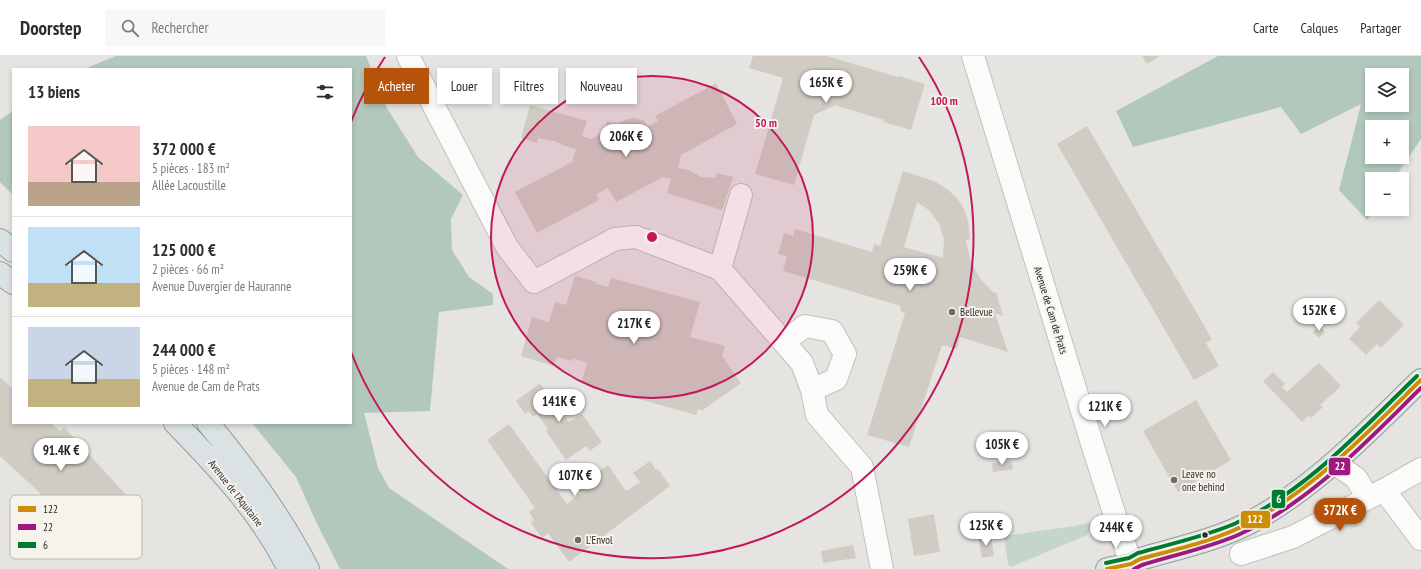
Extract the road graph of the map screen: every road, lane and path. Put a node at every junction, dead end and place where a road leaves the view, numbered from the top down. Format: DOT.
graph roads {
  1 [pos="408,56"];
  2 [pos="973,56"];
  3 [pos="741,195"];
  4 [pos="0,240"];
  5 [pos="12,250"];
  6 [pos="720,269"];
  7 [pos="0,272"];
  8 [pos="12,282"];
  9 [pos="784,342"];
  10 [pos="1421,380"];
  11 [pos="812,390"];
  12 [pos="176,424"];
  13 [pos="209,424"];
  14 [pos="1334,463"];
  15 [pos="1421,469"];
  16 [pos="1376,494"];
  17 [pos="1421,539"];
  18 [pos="1241,554"];
  19 [pos="1131,564"];
  20 [pos="289,569"];
  21 [pos="308,569"];
  22 [pos="882,569"];
  23 [pos="1107,569"];
  1 -- 6 [label="street"];
  2 -- 19 [label="street, Avenue de Cam de Prats"];
  3 -- 6 [label="street"];
  4 -- 5 [label="main road"];
  6 -- 9 [label="street"];
  7 -- 8 [label="main road"];
  9 -- 11 [label="street"];
  9 -- 11 [label="street"];
  10 -- 14 [label="main road"];
  11 -- 22 [label="street"];
  12 -- 20 [label="main road, Avenue de l'Aquitaine"];
  13 -- 21 [label="main road, Avenue de l'Aquitaine"];
  14 -- 16 [label="street"];
  14 -- 19 [label="main road"];
  15 -- 16 [label="street"];
  16 -- 17 [label="street"];
  16 -- 18 [label="street"];
  19 -- 23 [label="main road"];
}
